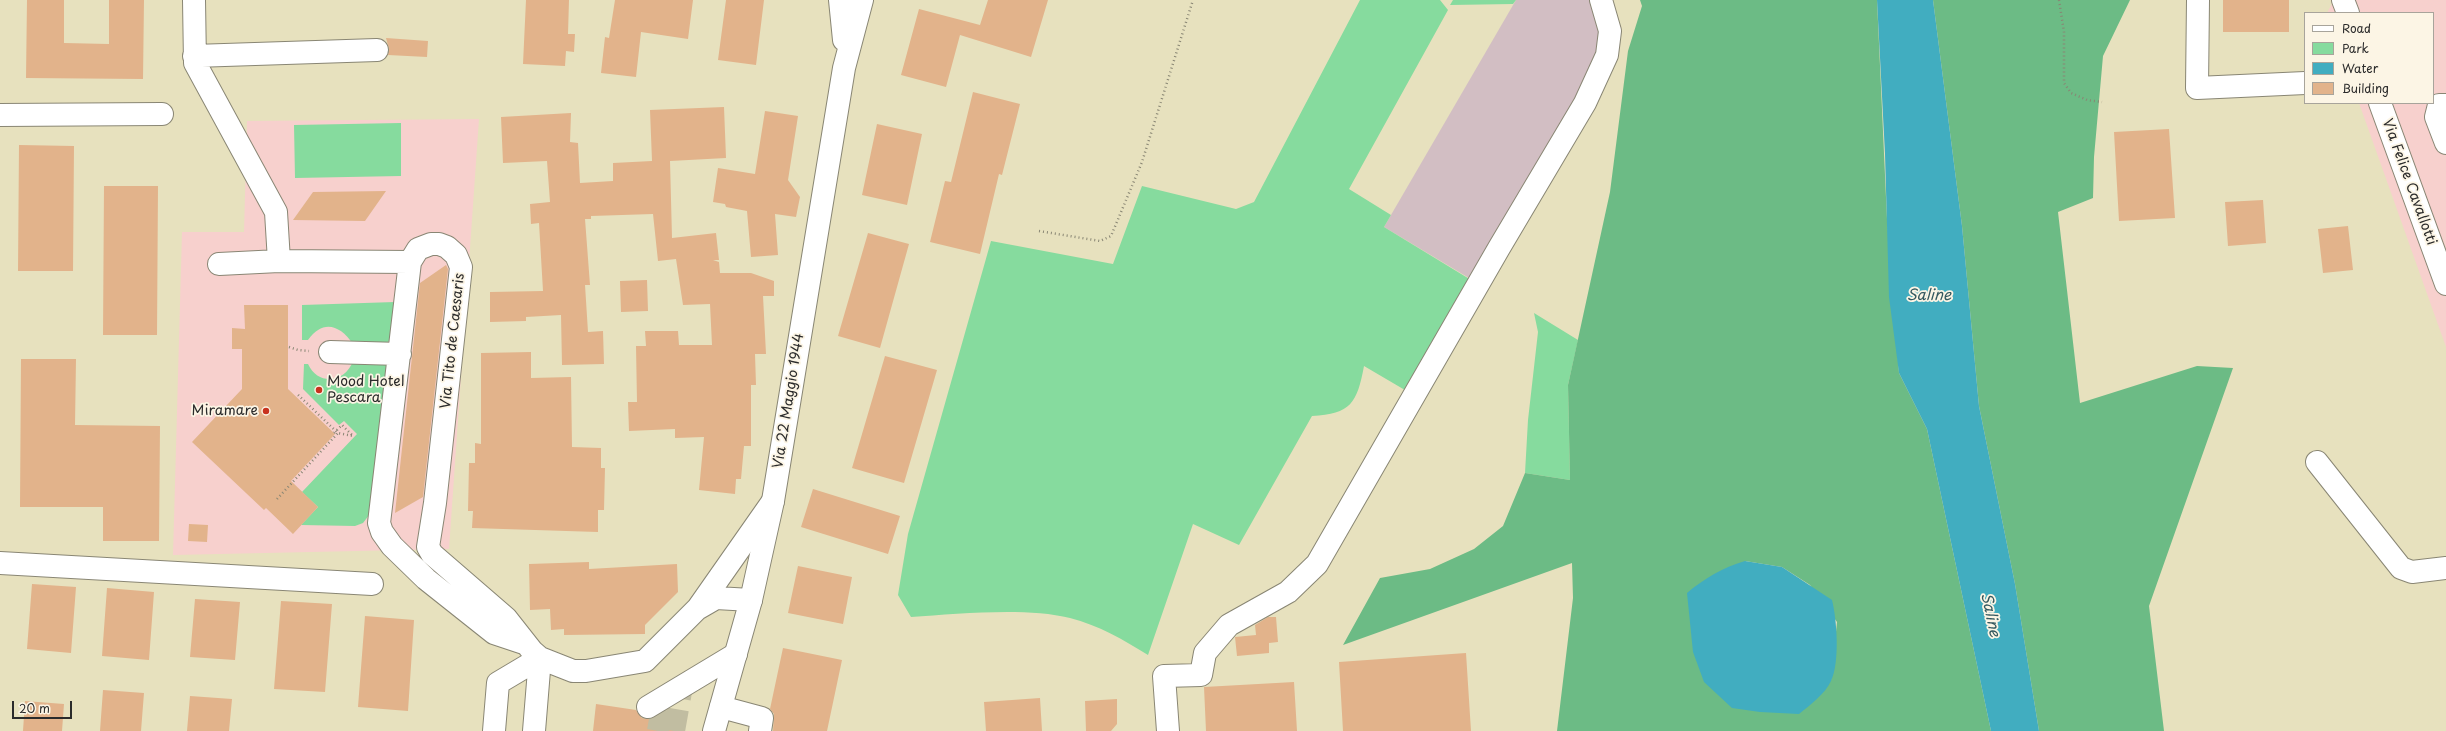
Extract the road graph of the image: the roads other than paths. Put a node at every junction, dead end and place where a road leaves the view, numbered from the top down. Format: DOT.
graph roads {
  1 [pos="194,0"];
  2 [pos="840,0"];
  3 [pos="862,0"];
  4 [pos="1601,0"];
  5 [pos="2198,0"];
  6 [pos="2343,0"];
  7 [pos="2348,12"];
  8 [pos="376,50"];
  9 [pos="194,56"];
  10 [pos="844,68"];
  11 [pos="2304,84"];
  12 [pos="2380,104"];
  13 [pos="2446,105"];
  14 [pos="162,114"];
  15 [pos="0,115"];
  16 [pos="2446,143"];
  17 [pos="279,262"];
  18 [pos="410,262"];
  19 [pos="219,264"];
  20 [pos="2446,284"];
  21 [pos="330,352"];
  22 [pos="400,354"];
  23 [pos="2317,462"];
  24 [pos="772,501"];
  25 [pos="432,524"];
  26 [pos="386,538"];
  27 [pos="436,559"];
  28 [pos="0,562"];
  29 [pos="2446,568"];
  30 [pos="423,576"];
  31 [pos="372,584"];
  32 [pos="751,600"];
  33 [pos="697,609"];
  34 [pos="524,643"];
  35 [pos="736,654"];
  36 [pos="540,658"];
  37 [pos="648,707"];
  38 [pos="721,707"];
  39 [pos="494,731"];
  40 [pos="534,731"];
  41 [pos="714,731"];
  42 [pos="760,731"];
  43 [pos="1168,731"];
  1 -- 9 [label="street"];
  2 -- 10 [label="street, Via 22 Maggio 1944"];
  3 -- 10 [label="street, Via 22 Maggio 1944"];
  4 -- 43 [label="street"];
  5 -- 11 [label="street"];
  6 -- 7 [label="street"];
  8 -- 9 [label="street"];
  9 -- 17 [label="street"];
  10 -- 24 [label="street, Via 22 Maggio 1944"];
  12 -- 20 [label="street, Via Felice Cavallotti"];
  13 -- 16 [label="street"];
  14 -- 15 [label="street"];
  17 -- 18 [label="street"];
  17 -- 19 [label="street"];
  18 -- 22 [label="street, Via Tito de Caesaris"];
  18 -- 25 [label="street, Via Tito de Caesaris"];
  21 -- 22 [label="street"];
  22 -- 26 [label="street, Via Tito de Caesaris"];
  23 -- 29 [label="street"];
  24 -- 32 [label="street, Via 22 Maggio 1944"];
  24 -- 33 [label="street, Via Tito de Caesaris"];
  25 -- 26 [label="street, Via Tito de Caesaris"];
  25 -- 27 [label="street, Via Tito de Caesaris"];
  26 -- 30 [label="street, Via Tito de Caesaris"];
  27 -- 30 [label="street"];
  27 -- 34 [label="street, Via Tito de Caesaris"];
  28 -- 31 [label="street"];
  30 -- 34 [label="street, Via Tito de Caesaris"];
  32 -- 33 [label="street, Via Tito de Caesaris"];
  32 -- 35 [label="street, Via 22 Maggio 1944"];
  33 -- 36 [label="street, Via Tito de Caesaris"];
  34 -- 36 [label="street, Via Tito de Caesaris"];
  35 -- 37 [label="street"];
  35 -- 38 [label="street, Via 22 Maggio 1944"];
  36 -- 39 [label="street"];
  36 -- 40 [label="street"];
  38 -- 41 [label="street, Via 22 Maggio 1944"];
  38 -- 42 [label="street"];
}
